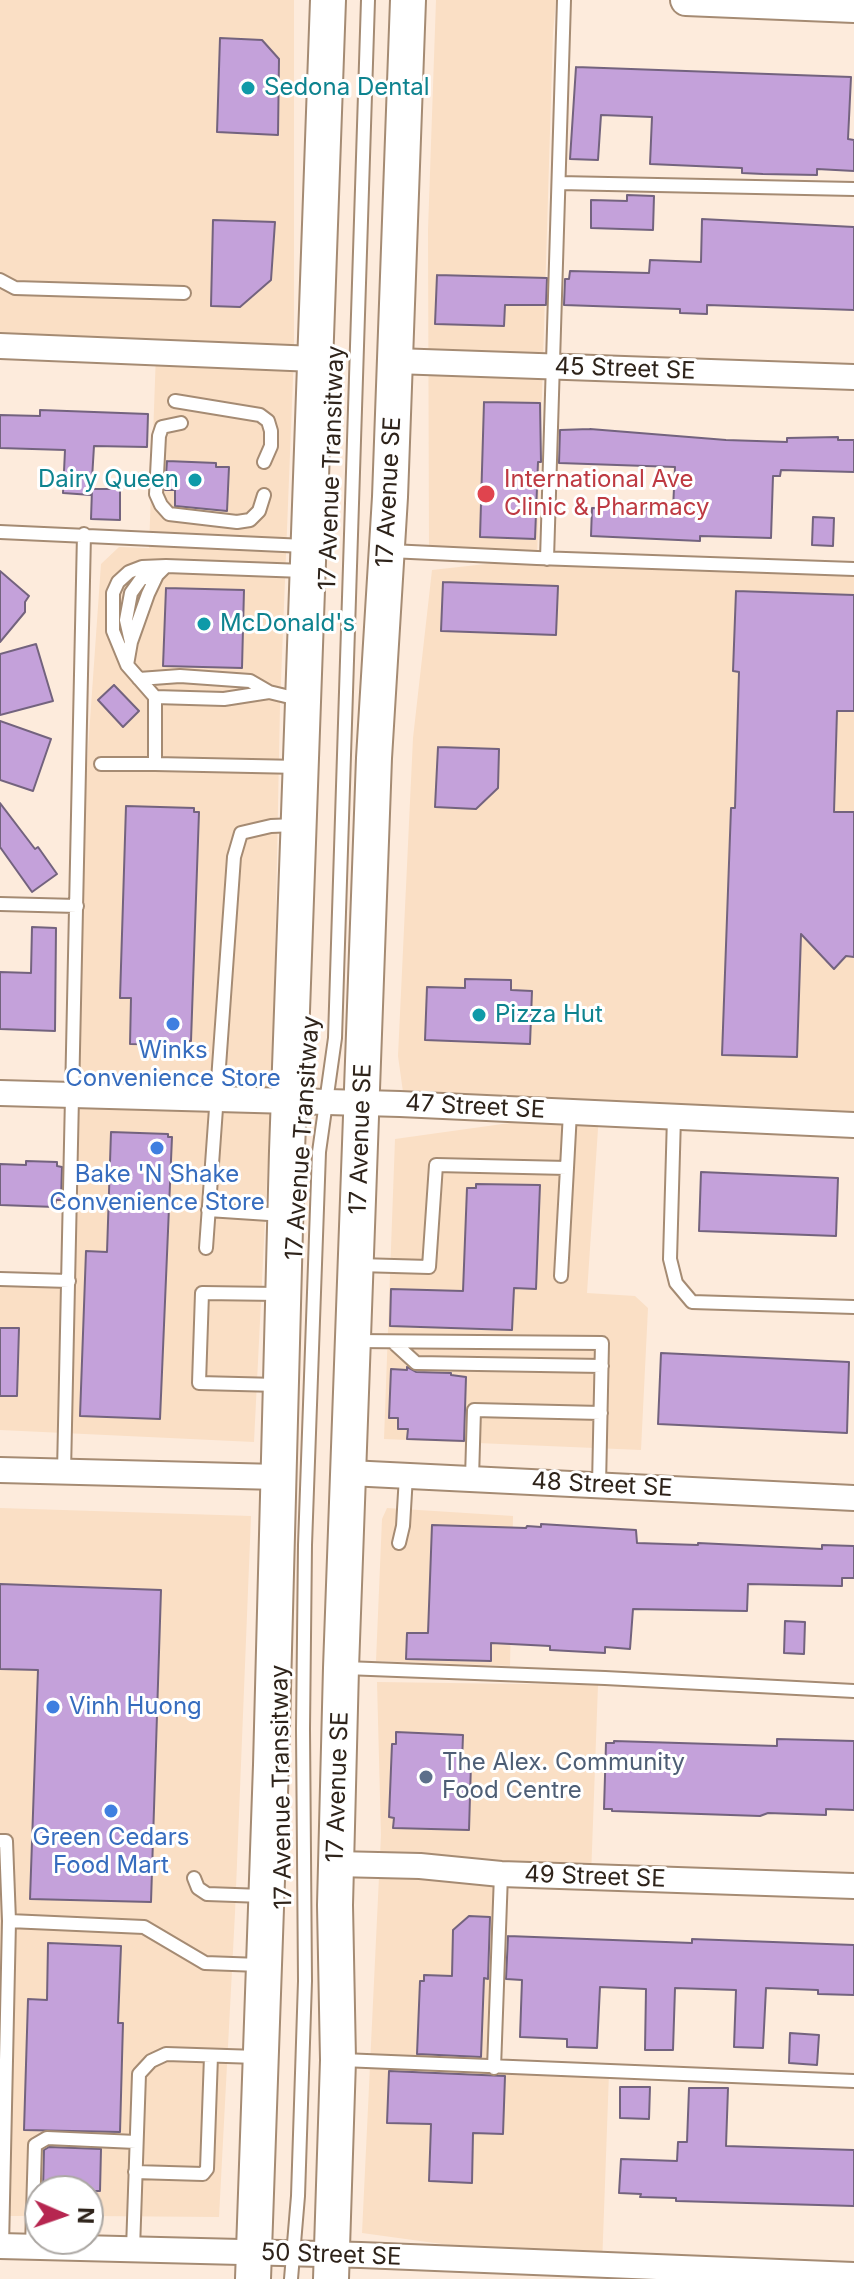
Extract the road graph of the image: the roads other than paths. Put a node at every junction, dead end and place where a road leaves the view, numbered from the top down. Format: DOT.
graph roads {
  1 [pos="328,0"];
  2 [pos="368,0"];
  3 [pos="408,0"];
  4 [pos="564,0"];
  5 [pos="686,0"];
  6 [pos="854,7"];
  7 [pos="559,183"];
  8 [pos="854,189"];
  9 [pos="0,280"];
  10 [pos="184,293"];
  11 [pos="0,346"];
  12 [pos="315,359"];
  13 [pos="395,361"];
  14 [pos="553,367"];
  15 [pos="854,377"];
  16 [pos="175,401"];
  17 [pos="181,423"];
  18 [pos="264,462"];
  19 [pos="264,495"];
  20 [pos="0,532"];
  21 [pos="84,534"];
  22 [pos="387,550"];
  23 [pos="308,558"];
  24 [pos="547,559"];
  25 [pos="854,569"];
  26 [pos="162,570"];
  27 [pos="127,665"];
  28 [pos="139,679"];
  29 [pos="269,692"];
  30 [pos="155,697"];
  31 [pos="303,701"];
  32 [pos="101,764"];
  33 [pos="155,764"];
  34 [pos="301,767"];
  35 [pos="299,825"];
  36 [pos="0,904"];
  37 [pos="77,906"];
  38 [pos="0,1093"];
  39 [pos="73,1096"];
  40 [pos="217,1100"];
  41 [pos="289,1101"];
  42 [pos="325,1102"];
  43 [pos="362,1103"];
  44 [pos="570,1112"];
  45 [pos="674,1117"];
  46 [pos="854,1125"];
  47 [pos="567,1168"];
  48 [pos="208,1210"];
  49 [pos="285,1215"];
  50 [pos="206,1248"];
  51 [pos="355,1265"];
  52 [pos="561,1276"];
  53 [pos="0,1279"];
  54 [pos="69,1281"];
  55 [pos="282,1294"];
  56 [pos="854,1307"];
  57 [pos="353,1341"];
  58 [pos="393,1342"];
  59 [pos="602,1366"];
  60 [pos="280,1385"];
  61 [pos="601,1413"];
  62 [pos="0,1470"];
  63 [pos="64,1472"];
  64 [pos="349,1473"];
  65 [pos="406,1476"];
  66 [pos="278,1477"];
  67 [pos="472,1478"];
  68 [pos="599,1485"];
  69 [pos="854,1498"];
  70 [pos="399,1543"];
  71 [pos="341,1668"];
  72 [pos="854,1691"];
  73 [pos="0,1841"];
  74 [pos="336,1864"];
  75 [pos="501,1874"];
  76 [pos="194,1878"];
  77 [pos="854,1886"];
  78 [pos="266,1896"];
  79 [pos="9,1921"];
  80 [pos="264,1965"];
  81 [pos="211,2056"];
  82 [pos="260,2057"];
  83 [pos="338,2060"];
  84 [pos="494,2068"];
  85 [pos="854,2081"];
  86 [pos="136,2142"];
  87 [pos="135,2172"];
  88 [pos="34,2175"];
  89 [pos="1,2246"];
  90 [pos="24,2247"];
  91 [pos="104,2248"];
  92 [pos="133,2249"];
  93 [pos="293,2254"];
  94 [pos="253,2266"];
  95 [pos="331,2267"];
  96 [pos="854,2275"];
  97 [pos="291,2279"];
  1 -- 12 [label="main road"];
  2 -- 42 [label="lane, 17 Avenue Transitway"];
  3 -- 13 [label="main road, 17 Avenue SE"];
  4 -- 7 [label="lane"];
  5 -- 6 [label="street"];
  7 -- 8 [label="lane"];
  7 -- 14 [label="lane"];
  9 -- 10 [label="lane"];
  11 -- 12 [label="street"];
  12 -- 23 [label="main road"];
  13 -- 14 [label="street, 45 Street SE"];
  13 -- 22 [label="main road, 17 Avenue SE"];
  14 -- 15 [label="street, 45 Street SE"];
  14 -- 24 [label="lane"];
  16 -- 18 [label="lane"];
  17 -- 19 [label="lane"];
  20 -- 21 [label="lane"];
  21 -- 23 [label="lane"];
  21 -- 37 [label="lane"];
  22 -- 24 [label="lane"];
  22 -- 43 [label="main road, 17 Avenue SE"];
  23 -- 26 [label="lane"];
  23 -- 31 [label="main road"];
  24 -- 25 [label="lane"];
  26 -- 27 [label="lane"];
  26 -- 27 [label="lane"];
  27 -- 28 [label="lane"];
  28 -- 29 [label="lane"];
  28 -- 30 [label="lane"];
  29 -- 30 [label="lane"];
  29 -- 31 [label="lane"];
  30 -- 33 [label="lane"];
  31 -- 34 [label="main road"];
  32 -- 33 [label="lane"];
  33 -- 34 [label="lane"];
  34 -- 35 [label="main road"];
  35 -- 40 [label="lane"];
  35 -- 41 [label="main road"];
  36 -- 37 [label="lane"];
  37 -- 39 [label="lane"];
  38 -- 39 [label="street, 47 Street SE"];
  39 -- 40 [label="street, 47 Street SE"];
  39 -- 54 [label="lane"];
  40 -- 41 [label="street, 47 Street SE"];
  40 -- 48 [label="lane"];
  41 -- 42 [label="street, 47 Street SE"];
  41 -- 49 [label="main road"];
  42 -- 43 [label="street, 47 Street SE"];
  42 -- 93 [label="lane, 17 Avenue Transitway"];
  43 -- 44 [label="street, 47 Street SE"];
  43 -- 51 [label="main road, 17 Avenue SE"];
  44 -- 45 [label="street, 47 Street SE"];
  44 -- 47 [label="lane"];
  45 -- 46 [label="street, 47 Street SE"];
  45 -- 56 [label="lane"];
  47 -- 51 [label="lane"];
  47 -- 52 [label="lane"];
  48 -- 49 [label="lane"];
  48 -- 50 [label="lane"];
  49 -- 55 [label="main road"];
  51 -- 57 [label="main road, 17 Avenue SE"];
  53 -- 54 [label="lane"];
  54 -- 63 [label="lane"];
  55 -- 60 [label="main road"];
  55 -- 60 [label="lane"];
  57 -- 58 [label="lane"];
  57 -- 64 [label="main road, 17 Avenue SE"];
  58 -- 59 [label="lane"];
  58 -- 59 [label="lane"];
  59 -- 61 [label="lane"];
  60 -- 66 [label="main road"];
  61 -- 67 [label="lane"];
  61 -- 68 [label="lane"];
  62 -- 63 [label="street"];
  63 -- 66 [label="street"];
  64 -- 65 [label="street, 48 Street SE"];
  64 -- 71 [label="main road, 17 Avenue SE"];
  65 -- 67 [label="street, 48 Street SE"];
  65 -- 70 [label="lane"];
  66 -- 78 [label="main road"];
  67 -- 68 [label="street, 48 Street SE"];
  68 -- 69 [label="street, 48 Street SE"];
  71 -- 72 [label="lane"];
  71 -- 74 [label="main road, 17 Avenue SE"];
  73 -- 79 [label="lane"];
  74 -- 75 [label="street, 49 Street SE"];
  74 -- 83 [label="main road, 17 Avenue SE"];
  75 -- 77 [label="street, 49 Street SE"];
  75 -- 84 [label="lane"];
  76 -- 78 [label="lane"];
  78 -- 80 [label="main road"];
  79 -- 80 [label="lane"];
  79 -- 89 [label="lane"];
  80 -- 82 [label="main road"];
  81 -- 82 [label="lane"];
  81 -- 86 [label="lane"];
  81 -- 87 [label="lane"];
  82 -- 94 [label="main road"];
  83 -- 84 [label="lane"];
  83 -- 95 [label="main road, 17 Avenue SE"];
  84 -- 85 [label="lane"];
  86 -- 87 [label="lane"];
  86 -- 88 [label="lane"];
  87 -- 92 [label="lane"];
  89 -- 90 [label="street, 50 Street SE"];
  91 -- 92 [label="street, 50 Street SE"];
  92 -- 94 [label="street, 50 Street SE"];
  93 -- 94 [label="street, 50 Street SE"];
  93 -- 95 [label="street, 50 Street SE"];
  93 -- 97 [label="lane, 17 Avenue Transitway"];
  95 -- 96 [label="street, 50 Street SE"];
}
